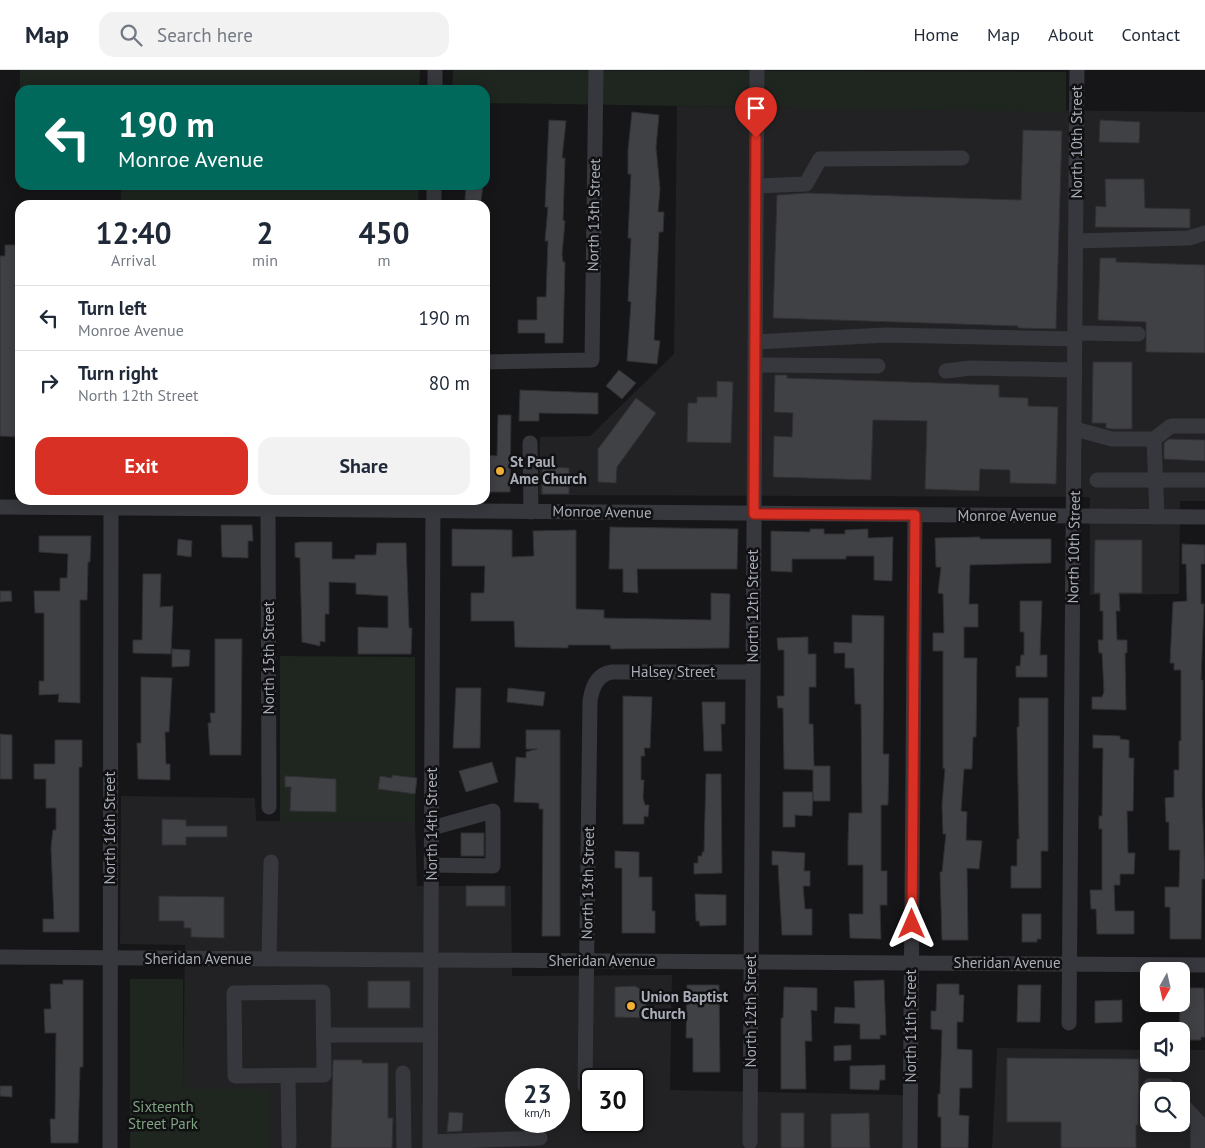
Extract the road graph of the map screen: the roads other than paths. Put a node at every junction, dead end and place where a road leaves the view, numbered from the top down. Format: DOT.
graph roads {
  1 [pos="435,70"];
  2 [pos="596,70"];
  3 [pos="757,70"];
  4 [pos="1077,70"];
  5 [pos="435,85"];
  6 [pos="962,158"];
  7 [pos="756,186"];
  8 [pos="1205,234"];
  9 [pos="1076,241"];
  10 [pos="1138,334"];
  11 [pos="1076,336"];
  12 [pos="755,342"];
  13 [pos="490,362"];
  14 [pos="755,365"];
  15 [pos="878,366"];
  16 [pos="1075,370"];
  17 [pos="946,371"];
  18 [pos="1205,426"];
  19 [pos="1075,429"];
  20 [pos="1154,439"];
  21 [pos="530,443"];
  22 [pos="1097,480"];
  23 [pos="1155,480"];
  24 [pos="1205,480"];
  25 [pos="433,505"];
  26 [pos="0,507"];
  27 [pos="111,508"];
  28 [pos="268,510"];
  29 [pos="531,512"];
  30 [pos="754,514"];
  31 [pos="915,515"];
  32 [pos="1074,516"];
  33 [pos="1156,517"];
  34 [pos="1205,517"];
  35 [pos="753,672"];
  36 [pos="596,681"];
  37 [pos="270,807"];
  38 [pos="432,828"];
  39 [pos="271,862"];
  40 [pos="432,865"];
  41 [pos="0,957"];
  42 [pos="110,958"];
  43 [pos="269,959"];
  44 [pos="431,960"];
  45 [pos="587,961"];
  46 [pos="751,962"];
  47 [pos="912,963"];
  48 [pos="1070,964"];
  49 [pos="1205,965"];
  50 [pos="1069,1023"];
  51 [pos="431,1034"];
  52 [pos="324,1036"];
  53 [pos="585,1068"];
  54 [pos="404,1073"];
  55 [pos="288,1076"];
  56 [pos="1190,1111"];
  57 [pos="1203,1123"];
  58 [pos="540,1138"];
  59 [pos="404,1142"];
  60 [pos="430,1142"];
  61 [pos="750,1142"];
  62 [pos="289,1144"];
  63 [pos="110,1148"];
  64 [pos="910,1148"];
  65 [pos="1198,1148"];
  1 -- 5 [label="street"];
  2 -- 13 [label="street, North 13th Street"];
  3 -- 7 [label="street, North 12th Street"];
  4 -- 9 [label="street, North 10th Street"];
  6 -- 7 [label="street"];
  7 -- 12 [label="street, North 12th Street"];
  8 -- 9 [label="street"];
  9 -- 11 [label="street, North 10th Street"];
  10 -- 11 [label="street"];
  11 -- 12 [label="street"];
  11 -- 16 [label="street, North 10th Street"];
  12 -- 14 [label="street, North 12th Street"];
  14 -- 15 [label="street"];
  14 -- 30 [label="street, North 12th Street"];
  16 -- 17 [label="street"];
  16 -- 19 [label="street, North 10th Street"];
  18 -- 20 [label="street"];
  19 -- 20 [label="street"];
  19 -- 32 [label="street, North 10th Street"];
  20 -- 23 [label="street"];
  21 -- 29 [label="street"];
  22 -- 23 [label="street"];
  23 -- 24 [label="street"];
  23 -- 33 [label="street"];
  25 -- 28 [label="street, Monroe Avenue"];
  25 -- 29 [label="street, Monroe Avenue"];
  25 -- 38 [label="street, North 14th Street"];
  26 -- 27 [label="street, Monroe Avenue"];
  27 -- 28 [label="street, Monroe Avenue"];
  27 -- 42 [label="street, North 16th Street"];
  28 -- 37 [label="street, North 15th Street"];
  29 -- 30 [label="street, Monroe Avenue"];
  30 -- 31 [label="street, Monroe Avenue"];
  30 -- 35 [label="street, North 12th Street"];
  31 -- 32 [label="street, Monroe Avenue"];
  31 -- 47 [label="street, North 11th Street"];
  32 -- 33 [label="street, Monroe Avenue"];
  32 -- 48 [label="street, North 10th Street"];
  33 -- 34 [label="street, Monroe Avenue"];
  35 -- 36 [label="street, Halsey Street"];
  35 -- 46 [label="street, North 12th Street"];
  36 -- 45 [label="street, North 13th Street"];
  38 -- 40 [label="street, North 14th Street"];
  38 -- 40 [label="street"];
  39 -- 43 [label="street"];
  40 -- 44 [label="street, North 14th Street"];
  41 -- 42 [label="street, Sheridan Avenue"];
  42 -- 43 [label="street, Sheridan Avenue"];
  42 -- 63 [label="street, North 16th Street"];
  43 -- 44 [label="street, Sheridan Avenue"];
  44 -- 45 [label="street, Sheridan Avenue"];
  44 -- 51 [label="street, North 14th Street"];
  45 -- 46 [label="street, Sheridan Avenue"];
  45 -- 53 [label="street, North 13th Street"];
  46 -- 47 [label="street, Sheridan Avenue"];
  46 -- 61 [label="street, North 12th Street"];
  47 -- 48 [label="street, Sheridan Avenue"];
  47 -- 64 [label="street, North 11th Street"];
  48 -- 49 [label="street, Sheridan Avenue"];
  48 -- 50 [label="street, North 10th Street"];
  51 -- 52 [label="street"];
  51 -- 60 [label="street, North 14th Street"];
  52 -- 55 [label="street"];
  52 -- 55 [label="street"];
  54 -- 59 [label="street"];
  55 -- 62 [label="street"];
  56 -- 57 [label="street"];
  57 -- 65 [label="street"];
  58 -- 60 [label="street"];
  59 -- 60 [label="street"];
}
